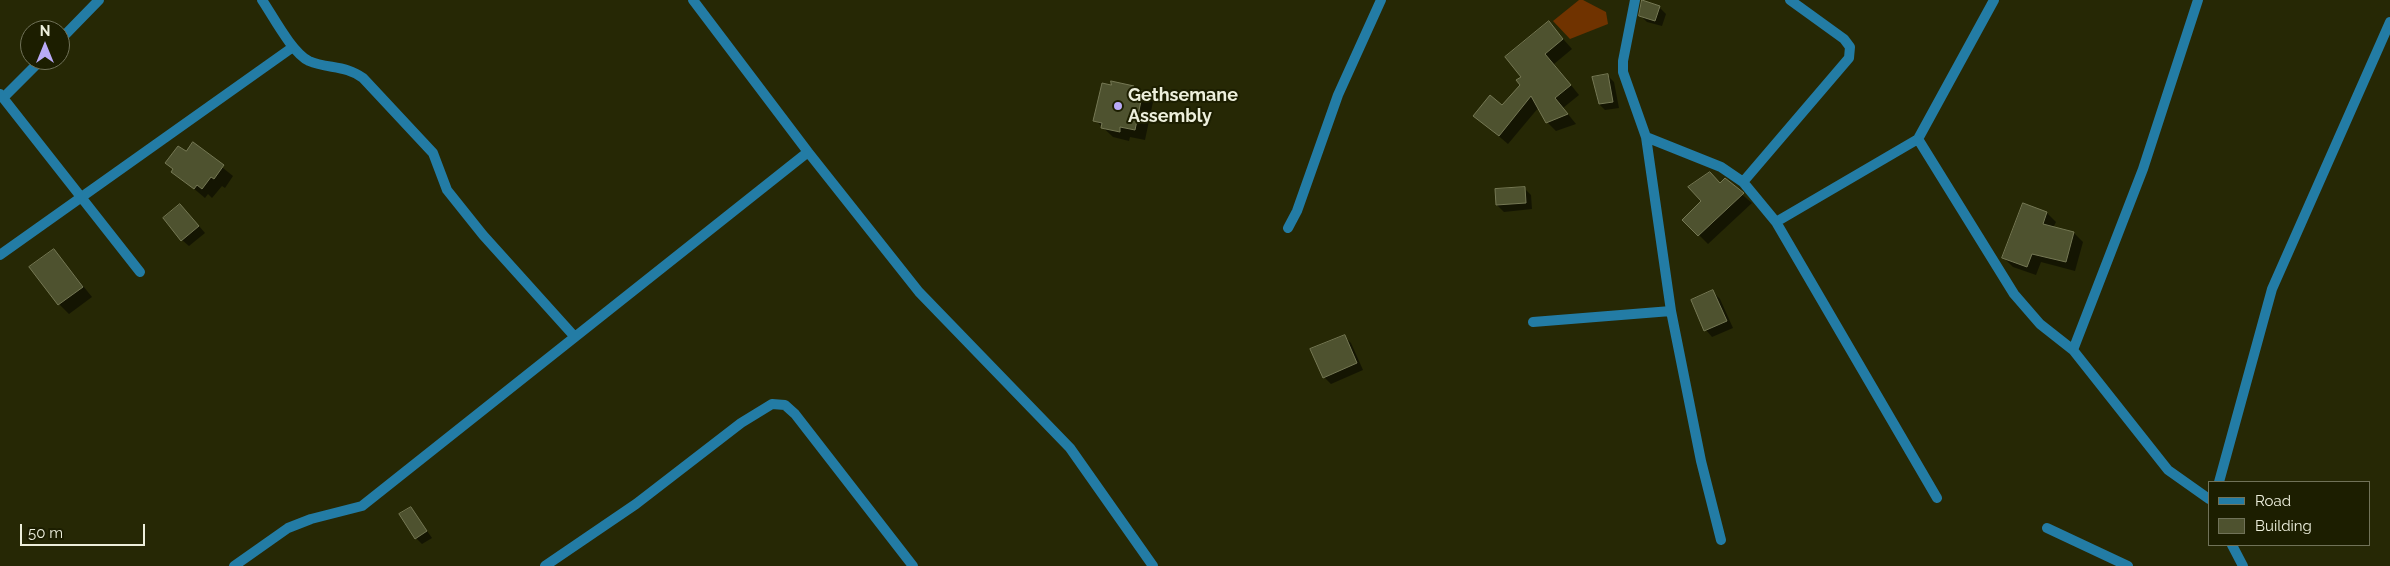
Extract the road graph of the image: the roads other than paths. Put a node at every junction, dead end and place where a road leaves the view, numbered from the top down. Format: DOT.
graph roads {
  1 [pos="100,0"];
  2 [pos="262,0"];
  3 [pos="694,0"];
  4 [pos="1381,0"];
  5 [pos="1636,0"];
  6 [pos="1790,0"];
  7 [pos="1994,0"];
  8 [pos="2198,0"];
  9 [pos="2390,22"];
  10 [pos="70,30"];
  11 [pos="293,47"];
  12 [pos="30,70"];
  13 [pos="2,96"];
  14 [pos="1646,137"];
  15 [pos="1918,139"];
  16 [pos="808,152"];
  17 [pos="1743,182"];
  18 [pos="81,196"];
  19 [pos="1776,222"];
  20 [pos="1288,228"];
  21 [pos="0,254"];
  22 [pos="140,272"];
  23 [pos="1671,311"];
  24 [pos="1533,322"];
  25 [pos="574,336"];
  26 [pos="2073,350"];
  27 [pos="2220,481"];
  28 [pos="1937,498"];
  29 [pos="2208,498"];
  30 [pos="2048,528"];
  31 [pos="1721,540"];
  32 [pos="2232,546"];
  33 [pos="2239,565"];
  34 [pos="234,566"];
  35 [pos="545,566"];
  36 [pos="913,566"];
  37 [pos="1153,566"];
  38 [pos="2128,566"];
  1 -- 10 [label="street"];
  2 -- 11 [label="street"];
  3 -- 16 [label="street"];
  4 -- 20 [label="street"];
  5 -- 14 [label="street"];
  6 -- 17 [label="street"];
  7 -- 15 [label="street"];
  8 -- 26 [label="street"];
  9 -- 27 [label="street"];
  11 -- 18 [label="street"];
  11 -- 25 [label="street"];
  12 -- 13 [label="street"];
  13 -- 18 [label="street"];
  14 -- 17 [label="street"];
  14 -- 23 [label="street"];
  15 -- 19 [label="street"];
  15 -- 26 [label="street"];
  16 -- 25 [label="street"];
  16 -- 37 [label="street"];
  17 -- 19 [label="street"];
  18 -- 21 [label="street"];
  18 -- 22 [label="street"];
  19 -- 28 [label="street"];
  23 -- 24 [label="street"];
  23 -- 31 [label="street"];
  25 -- 34 [label="street"];
  26 -- 29 [label="street"];
  30 -- 38 [label="street"];
  32 -- 33 [label="street"];
  35 -- 36 [label="street"];
}
